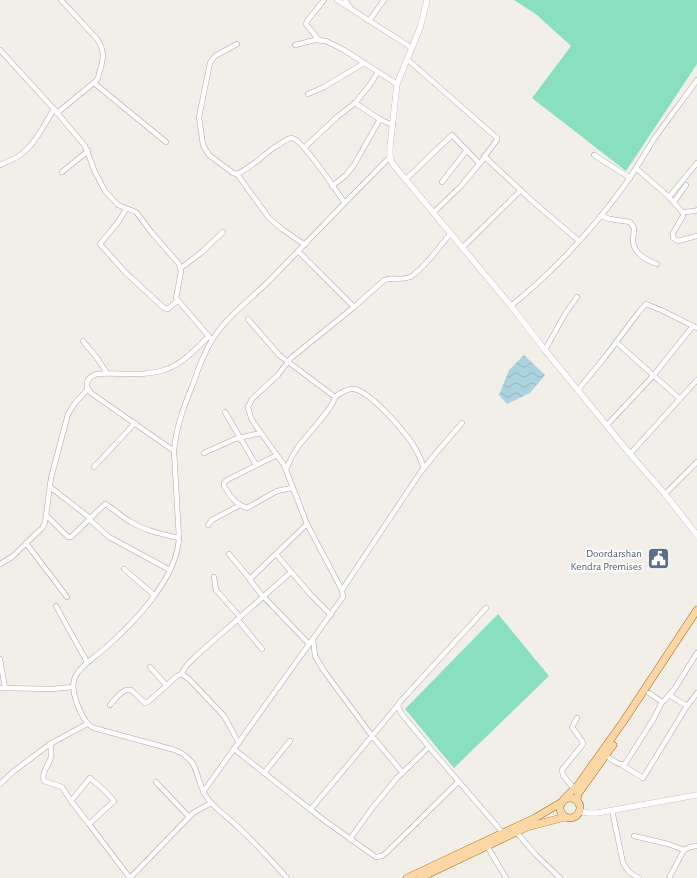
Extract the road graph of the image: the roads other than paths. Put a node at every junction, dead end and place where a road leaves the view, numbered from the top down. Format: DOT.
graph roads {
  1 [pos="61,0"];
  2 [pos="324,0"];
  3 [pos="337,0"];
  4 [pos="345,0"];
  5 [pos="384,0"];
  6 [pos="427,0"];
  7 [pos="351,8"];
  8 [pos="369,21"];
  9 [pos="319,40"];
  10 [pos="237,44"];
  11 [pos="295,45"];
  12 [pos="412,48"];
  13 [pos="0,50"];
  14 [pos="407,59"];
  15 [pos="364,63"];
  16 [pos="378,72"];
  17 [pos="697,80"];
  18 [pos="94,83"];
  19 [pos="398,84"];
  20 [pos="308,94"];
  21 [pos="355,103"];
  22 [pos="56,111"];
  23 [pos="380,119"];
  24 [pos="393,125"];
  25 [pos="166,142"];
  26 [pos="305,147"];
  27 [pos="88,150"];
  28 [pos="467,150"];
  29 [pos="594,155"];
  30 [pos="390,157"];
  31 [pos="484,157"];
  32 [pos="479,163"];
  33 [pos="697,163"];
  34 [pos="0,165"];
  35 [pos="636,169"];
  36 [pos="62,172"];
  37 [pos="237,174"];
  38 [pos="630,178"];
  39 [pos="406,179"];
  40 [pos="442,182"];
  41 [pos="686,184"];
  42 [pos="332,186"];
  43 [pos="521,190"];
  44 [pos="668,196"];
  45 [pos="344,202"];
  46 [pos="674,202"];
  47 [pos="126,209"];
  48 [pos="697,210"];
  49 [pos="434,212"];
  50 [pos="683,212"];
  51 [pos="601,216"];
  52 [pos="223,232"];
  53 [pos="450,234"];
  54 [pos="697,236"];
  55 [pos="579,241"];
  56 [pos="305,244"];
  57 [pos="462,248"];
  58 [pos="298,251"];
  59 [pos="657,264"];
  60 [pos="181,268"];
  61 [pos="578,297"];
  62 [pos="177,301"];
  63 [pos="511,306"];
  64 [pos="354,307"];
  65 [pos="248,320"];
  66 [pos="695,327"];
  67 [pos="210,339"];
  68 [pos="83,341"];
  69 [pos="616,342"];
  70 [pos="545,350"];
  71 [pos="288,361"];
  72 [pos="107,373"];
  73 [pos="653,376"];
  74 [pos="697,380"];
  75 [pos="88,389"];
  76 [pos="578,390"];
  77 [pos="335,397"];
  78 [pos="680,399"];
  79 [pos="225,412"];
  80 [pos="135,423"];
  81 [pos="462,423"];
  82 [pos="607,426"];
  83 [pos="260,433"];
  84 [pos="240,438"];
  85 [pos="174,451"];
  86 [pos="204,453"];
  87 [pos="630,454"];
  88 [pos="277,455"];
  89 [pos="697,462"];
  90 [pos="256,465"];
  91 [pos="94,467"];
  92 [pos="424,468"];
  93 [pos="286,470"];
  94 [pos="50,487"];
  95 [pos="292,488"];
  96 [pos="665,494"];
  97 [pos="240,505"];
  98 [pos="46,516"];
  99 [pos="89,518"];
  100 [pos="307,524"];
  101 [pos="208,525"];
  102 [pos="697,535"];
  103 [pos="179,538"];
  104 [pos="26,543"];
  105 [pos="230,554"];
  106 [pos="276,554"];
  107 [pos="0,564"];
  108 [pos="124,569"];
  109 [pos="170,570"];
  110 [pos="291,572"];
  111 [pos="214,577"];
  112 [pos="250,579"];
  113 [pos="342,590"];
  114 [pos="154,595"];
  115 [pos="67,597"];
  116 [pos="264,597"];
  117 [pos="56,606"];
  118 [pos="486,608"];
  119 [pos="697,610"];
  120 [pos="331,615"];
  121 [pos="239,618"];
  122 [pos="697,618"];
  123 [pos="312,639"];
  124 [pos="309,644"];
  125 [pos="262,649"];
  126 [pos="697,653"];
  127 [pos="0,659"];
  128 [pos="88,662"];
  129 [pos="150,667"];
  130 [pos="181,674"];
  131 [pos="166,685"];
  132 [pos="73,687"];
  133 [pos="2,688"];
  134 [pos="649,693"];
  135 [pos="697,693"];
  136 [pos="669,695"];
  137 [pos="662,702"];
  138 [pos="110,705"];
  139 [pos="398,705"];
  140 [pos="687,706"];
  141 [pos="577,718"];
  142 [pos="88,724"];
  143 [pos="372,736"];
  144 [pos="290,741"];
  145 [pos="239,743"];
  146 [pos="50,744"];
  147 [pos="429,747"];
  148 [pos="234,749"];
  149 [pos="606,755"];
  150 [pos="622,765"];
  151 [pos="264,773"];
  152 [pos="403,773"];
  153 [pos="0,774"];
  154 [pos="2,782"];
  155 [pos="156,782"];
  156 [pos="458,782"];
  157 [pos="574,790"];
  158 [pos="203,792"];
  159 [pos="697,795"];
  160 [pos="563,800"];
  161 [pos="577,800"];
  162 [pos="71,801"];
  163 [pos="210,802"];
  164 [pos="310,809"];
  165 [pos="612,810"];
  166 [pos="579,811"];
  167 [pos="189,817"];
  168 [pos="565,817"];
  169 [pos="89,824"];
  170 [pos="516,832"];
  171 [pos="503,833"];
  172 [pos="634,836"];
  173 [pos="350,839"];
  174 [pos="487,846"];
  175 [pos="697,846"];
  176 [pos="684,850"];
  177 [pos="130,878"];
  178 [pos="286,878"];
  179 [pos="406,878"];
  180 [pos="420,878"];
  181 [pos="506,878"];
  182 [pos="560,878"];
  183 [pos="639,878"];
  184 [pos="669,878"];
  1 -- 18 [label="street"];
  2 -- 9 [label="street"];
  3 -- 7 [label="street"];
  4 -- 7 [label="street"];
  5 -- 8 [label="street"];
  6 -- 12 [label="street"];
  7 -- 8 [label="street"];
  8 -- 12 [label="street"];
  9 -- 11 [label="street"];
  9 -- 15 [label="street"];
  10 -- 37 [label="street"];
  12 -- 14 [label="street"];
  13 -- 22 [label="street"];
  14 -- 19 [label="street"];
  14 -- 31 [label="street"];
  15 -- 16 [label="street"];
  15 -- 20 [label="street"];
  16 -- 19 [label="street"];
  16 -- 21 [label="street"];
  17 -- 35 [label="street"];
  18 -- 22 [label="street"];
  18 -- 25 [label="street"];
  19 -- 24 [label="street"];
  21 -- 23 [label="street"];
  21 -- 26 [label="street"];
  22 -- 27 [label="street"];
  22 -- 34 [label="street"];
  23 -- 24 [label="street"];
  23 -- 42 [label="street"];
  24 -- 30 [label="street"];
  26 -- 37 [label="street"];
  26 -- 42 [label="street"];
  27 -- 36 [label="street"];
  27 -- 47 [label="street"];
  28 -- 32 [label="street"];
  28 -- 39 [label="street"];
  28 -- 40 [label="street"];
  29 -- 38 [label="street"];
  30 -- 39 [label="street"];
  30 -- 45 [label="street"];
  31 -- 32 [label="street"];
  31 -- 43 [label="street"];
  32 -- 49 [label="street"];
  33 -- 44 [label="street"];
  35 -- 38 [label="street"];
  35 -- 44 [label="street"];
  37 -- 56 [label="street"];
  38 -- 51 [label="street"];
  39 -- 49 [label="street"];
  41 -- 46 [label="street"];
  42 -- 45 [label="street"];
  43 -- 55 [label="street"];
  43 -- 57 [label="street"];
  44 -- 46 [label="street"];
  45 -- 56 [label="street"];
  46 -- 50 [label="street"];
  47 -- 60 [label="street"];
  47 -- 62 [label="street"];
  48 -- 50 [label="street"];
  49 -- 53 [label="street"];
  50 -- 54 [label="street"];
  51 -- 55 [label="street"];
  51 -- 59 [label="street"];
  52 -- 60 [label="street"];
  53 -- 57 [label="street"];
  53 -- 64 [label="street"];
  55 -- 63 [label="street"];
  56 -- 58 [label="street"];
  57 -- 63 [label="street"];
  58 -- 64 [label="street"];
  58 -- 67 [label="street"];
  60 -- 62 [label="street"];
  61 -- 70 [label="street"];
  62 -- 67 [label="street"];
  63 -- 70 [label="street"];
  64 -- 71 [label="street"];
  65 -- 71 [label="street"];
  66 -- 69 [label="street"];
  66 -- 73 [label="street"];
  67 -- 72 [label="street"];
  67 -- 85 [label="street"];
  68 -- 72 [label="street"];
  69 -- 73 [label="street"];
  69 -- 76 [label="street"];
  70 -- 76 [label="street"];
  71 -- 77 [label="street"];
  71 -- 83 [label="street"];
  72 -- 75 [label="street"];
  73 -- 78 [label="street"];
  73 -- 82 [label="street"];
  74 -- 78 [label="street"];
  75 -- 80 [label="street"];
  75 -- 94 [label="street"];
  76 -- 82 [label="street"];
  77 -- 92 [label="street"];
  77 -- 93 [label="street"];
  78 -- 87 [label="street"];
  79 -- 84 [label="street"];
  80 -- 85 [label="street"];
  80 -- 91 [label="street"];
  81 -- 92 [label="street"];
  82 -- 87 [label="street"];
  83 -- 84 [label="street"];
  83 -- 88 [label="street"];
  84 -- 86 [label="street"];
  84 -- 90 [label="street"];
  85 -- 103 [label="street"];
  87 -- 96 [label="street"];
  88 -- 90 [label="street"];
  88 -- 93 [label="street"];
  89 -- 96 [label="street"];
  90 -- 97 [label="street"];
  92 -- 113 [label="street"];
  93 -- 95 [label="street"];
  94 -- 98 [label="street"];
  94 -- 99 [label="street"];
  95 -- 97 [label="street"];
  95 -- 100 [label="street"];
  96 -- 102 [label="street"];
  97 -- 101 [label="street"];
  98 -- 99 [label="street"];
  98 -- 104 [label="street"];
  99 -- 103 [label="street"];
  99 -- 109 [label="street"];
  100 -- 106 [label="street"];
  100 -- 113 [label="street"];
  103 -- 109 [label="street"];
  104 -- 107 [label="street"];
  104 -- 115 [label="street"];
  105 -- 112 [label="street"];
  106 -- 110 [label="street"];
  106 -- 112 [label="street"];
  108 -- 114 [label="street"];
  109 -- 114 [label="street"];
  110 -- 116 [label="street"];
  110 -- 120 [label="street"];
  111 -- 121 [label="street"];
  112 -- 116 [label="street"];
  113 -- 120 [label="street"];
  114 -- 128 [label="street"];
  116 -- 121 [label="street"];
  116 -- 124 [label="street"];
  117 -- 128 [label="street"];
  118 -- 139 [label="street"];
  119 -- 157 [label="main road"];
  120 -- 123 [label="street"];
  121 -- 125 [label="street"];
  121 -- 130 [label="street"];
  122 -- 134 [label="main road"];
  123 -- 124 [label="street"];
  123 -- 143 [label="street"];
  124 -- 145 [label="street"];
  126 -- 136 [label="street"];
  127 -- 133 [label="street"];
  128 -- 132 [label="street"];
  129 -- 131 [label="street"];
  130 -- 131 [label="street"];
  130 -- 145 [label="street"];
  131 -- 138 [label="street"];
  132 -- 133 [label="street"];
  132 -- 142 [label="street"];
  134 -- 137 [label="street"];
  134 -- 149 [label="main road"];
  135 -- 140 [label="street"];
  136 -- 137 [label="street"];
  136 -- 140 [label="street"];
  137 -- 150 [label="street"];
  139 -- 143 [label="street"];
  139 -- 147 [label="street"];
  140 -- 150 [label="street"];
  141 -- 157 [label="street"];
  142 -- 146 [label="street"];
  142 -- 158 [label="street"];
  143 -- 152 [label="street"];
  143 -- 164 [label="street"];
  144 -- 151 [label="street"];
  145 -- 148 [label="street"];
  146 -- 154 [label="street"];
  146 -- 162 [label="street"];
  147 -- 152 [label="street"];
  147 -- 156 [label="street"];
  148 -- 151 [label="street"];
  148 -- 158 [label="street"];
  149 -- 150 [label="street"];
  149 -- 161 [label="main road"];
  151 -- 164 [label="street"];
  152 -- 173 [label="street"];
  153 -- 154 [label="street"];
  155 -- 167 [label="street"];
  156 -- 171 [label="street"];
  156 -- 173 [label="street"];
  157 -- 160 [label="main road"];
  158 -- 163 [label="street"];
  159 -- 165 [label="street"];
  160 -- 161 [label="main road"];
  160 -- 168 [label="main road"];
  160 -- 171 [label="main road"];
  161 -- 166 [label="main road"];
  162 -- 169 [label="street"];
  162 -- 169 [label="street"];
  163 -- 167 [label="street"];
  163 -- 178 [label="street"];
  164 -- 173 [label="street"];
  165 -- 166 [label="street"];
  165 -- 183 [label="street"];
  166 -- 168 [label="main road"];
  167 -- 177 [label="street"];
  168 -- 170 [label="main road"];
  169 -- 177 [label="street"];
  170 -- 174 [label="main road"];
  170 -- 182 [label="street"];
  171 -- 179 [label="main road"];
  172 -- 176 [label="street"];
  174 -- 180 [label="main road"];
  174 -- 181 [label="street"];
  175 -- 176 [label="street"];
  176 -- 184 [label="street"];
}
